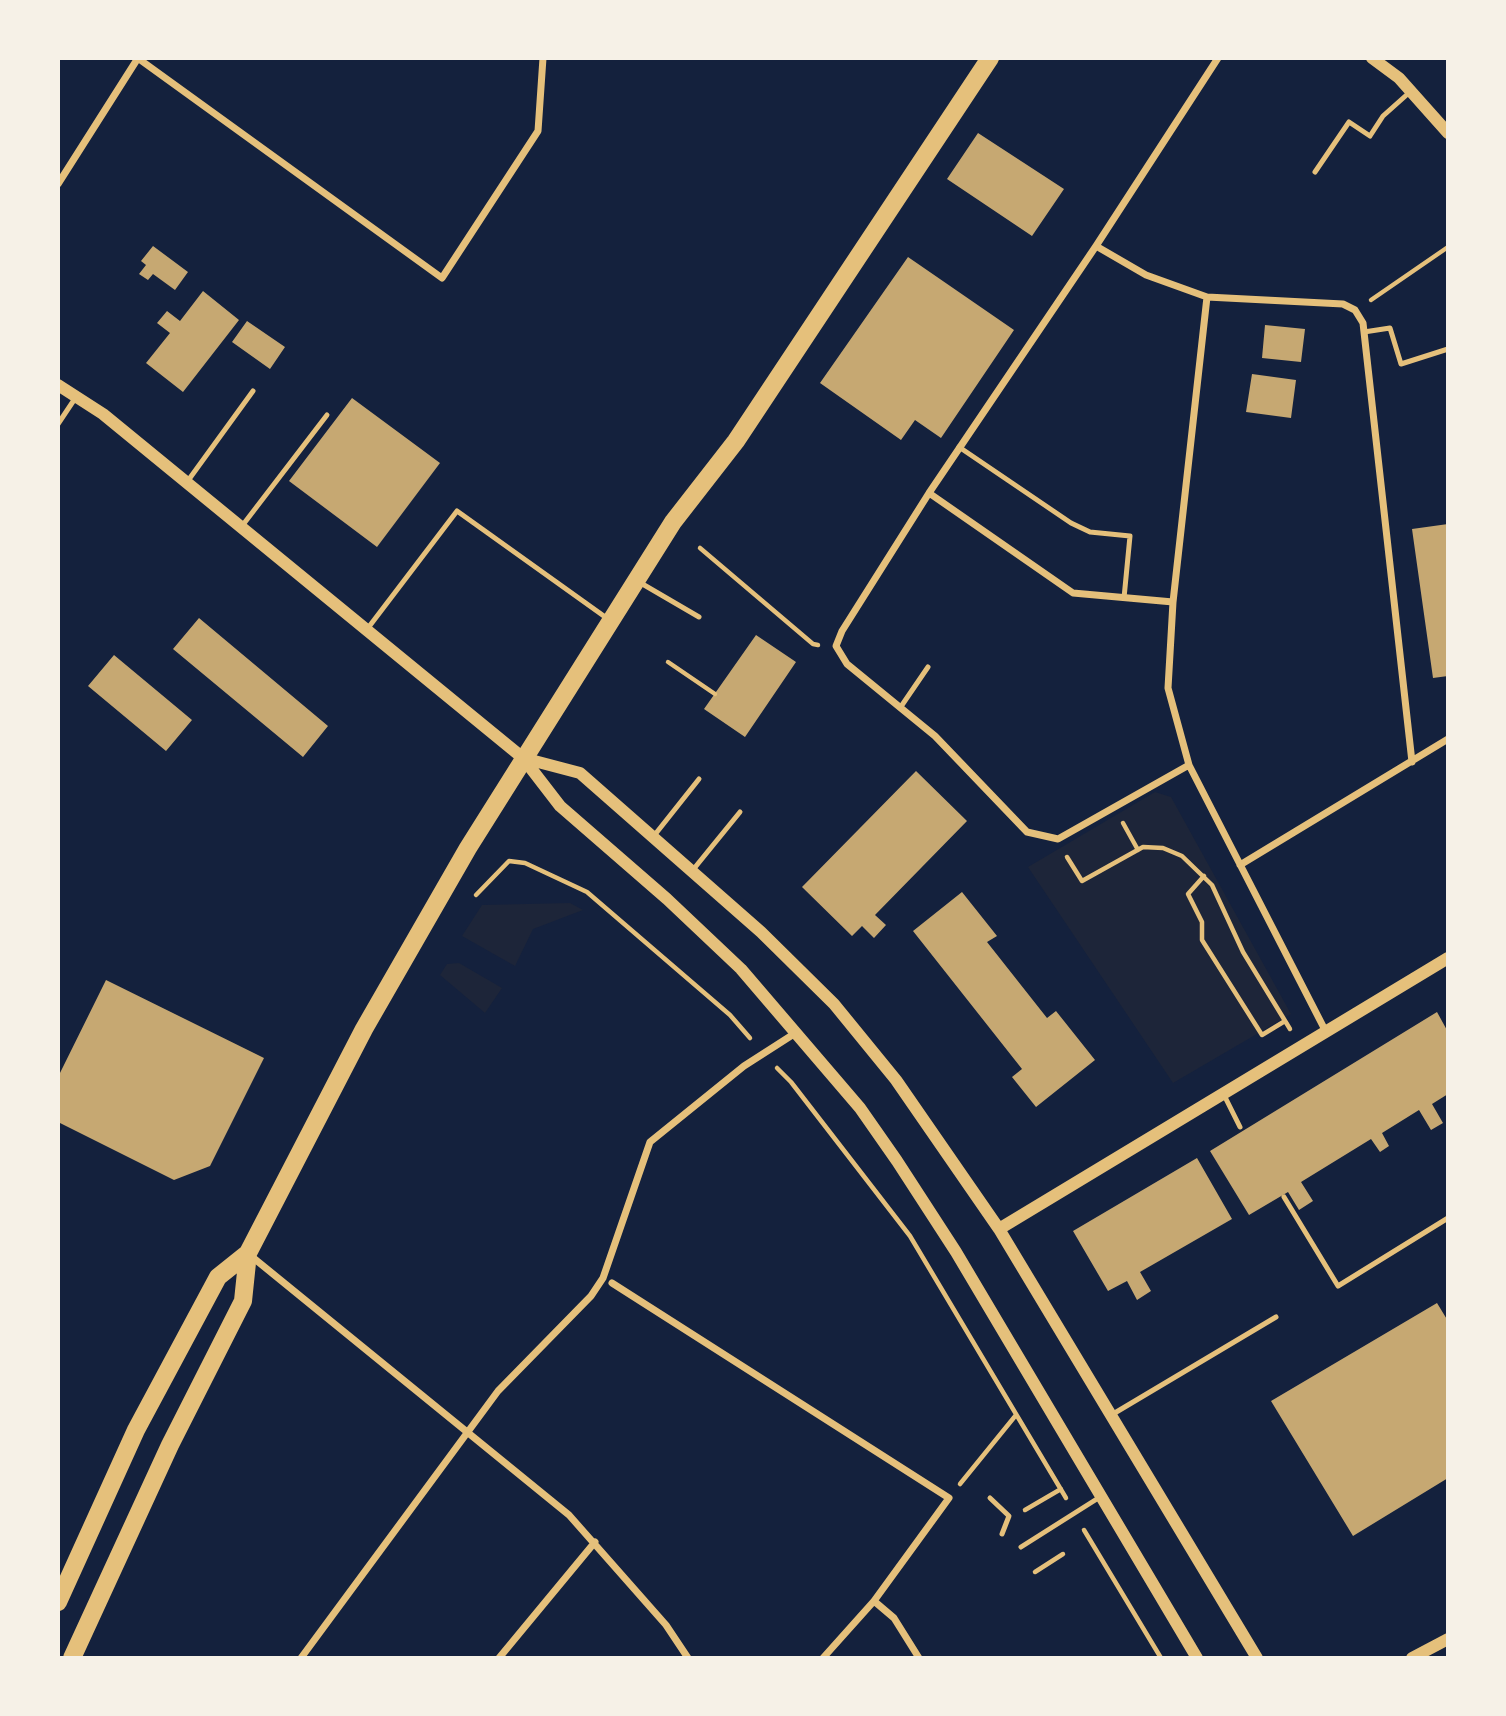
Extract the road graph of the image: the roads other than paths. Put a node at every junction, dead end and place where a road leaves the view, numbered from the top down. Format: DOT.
graph roads {
  1 [pos="138,58"];
  2 [pos="543,58"];
  3 [pos="990,58"];
  4 [pos="1218,58"];
  5 [pos="1372,58"];
  6 [pos="1411,91"];
  7 [pos="1448,133"];
  8 [pos="1315,172"];
  9 [pos="58,184"];
  10 [pos="1096,246"];
  11 [pos="1207,297"];
  12 [pos="1364,332"];
  13 [pos="1448,349"];
  14 [pos="58,386"];
  15 [pos="253,391"];
  16 [pos="76,397"];
  17 [pos="327,415"];
  18 [pos="58,424"];
  19 [pos="959,447"];
  20 [pos="187,482"];
  21 [pos="929,493"];
  22 [pos="242,526"];
  23 [pos="636,580"];
  24 [pos="1124,598"];
  25 [pos="1173,602"];
  26 [pos="699,617"];
  27 [pos="611,620"];
  28 [pos="368,628"];
  29 [pos="928,667"];
  30 [pos="900,708"];
  31 [pos="1448,739"];
  32 [pos="523,758"];
  33 [pos="1412,762"];
  34 [pos="1189,765"];
  35 [pos="699,779"];
  36 [pos="740,812"];
  37 [pos="653,836"];
  38 [pos="1240,865"];
  39 [pos="692,871"];
  40 [pos="1448,958"];
  41 [pos="1325,1030"];
  42 [pos="797,1032"];
  43 [pos="1224,1095"];
  44 [pos="1240,1127"];
  45 [pos="1284,1198"];
  46 [pos="1448,1218"];
  47 [pos="999,1229"];
  48 [pos="248,1253"];
  49 [pos="612,1283"];
  50 [pos="1276,1317"];
  51 [pos="1113,1415"];
  52 [pos="467,1431"];
  53 [pos="1100,1497"];
  54 [pos="990,1498"];
  55 [pos="1002,1534"];
  56 [pos="595,1542"];
  57 [pos="1021,1547"];
  58 [pos="58,1601"];
  59 [pos="874,1601"];
  60 [pos="1448,1639"];
  61 [pos="72,1658"];
  62 [pos="301,1658"];
  63 [pos="499,1658"];
  64 [pos="688,1658"];
  65 [pos="823,1658"];
  66 [pos="919,1658"];
  67 [pos="1198,1658"];
  68 [pos="1256,1658"];
  69 [pos="1412,1658"];
  1 -- 2 [label="street"];
  1 -- 9 [label="street"];
  3 -- 23 [label="main road"];
  4 -- 10 [label="street"];
  5 -- 6 [label="street"];
  6 -- 7 [label="street"];
  6 -- 8 [label="lane"];
  10 -- 11 [label="street"];
  10 -- 19 [label="street"];
  11 -- 12 [label="street"];
  11 -- 25 [label="street"];
  12 -- 13 [label="lane"];
  12 -- 33 [label="street"];
  14 -- 16 [label="street"];
  15 -- 20 [label="lane"];
  16 -- 18 [label="lane"];
  16 -- 20 [label="street"];
  17 -- 22 [label="lane"];
  19 -- 21 [label="street"];
  19 -- 24 [label="lane"];
  20 -- 22 [label="street"];
  21 -- 24 [label="street"];
  21 -- 30 [label="street"];
  22 -- 28 [label="street"];
  23 -- 26 [label="lane"];
  23 -- 27 [label="main road"];
  24 -- 25 [label="street"];
  25 -- 34 [label="street"];
  27 -- 28 [label="lane"];
  27 -- 32 [label="main road"];
  28 -- 32 [label="street"];
  29 -- 30 [label="lane"];
  30 -- 34 [label="street"];
  31 -- 33 [label="street"];
  32 -- 37 [label="street"];
  32 -- 42 [label="street"];
  32 -- 48 [label="main road"];
  33 -- 38 [label="street"];
  34 -- 38 [label="street"];
  35 -- 37 [label="lane"];
  36 -- 39 [label="lane"];
  37 -- 39 [label="street"];
  38 -- 41 [label="street"];
  39 -- 47 [label="street"];
  40 -- 41 [label="street"];
  41 -- 43 [label="street"];
  42 -- 52 [label="street"];
  42 -- 53 [label="street"];
  43 -- 44 [label="lane"];
  43 -- 47 [label="street"];
  45 -- 46 [label="lane"];
  47 -- 51 [label="street"];
  48 -- 52 [label="street"];
  48 -- 58 [label="main road"];
  48 -- 61 [label="main road"];
  49 -- 59 [label="street"];
  50 -- 51 [label="lane"];
  51 -- 68 [label="street"];
  52 -- 56 [label="street"];
  52 -- 62 [label="street"];
  53 -- 57 [label="lane"];
  53 -- 67 [label="street"];
  54 -- 55 [label="lane"];
  56 -- 63 [label="street"];
  56 -- 64 [label="street"];
  59 -- 65 [label="street"];
  59 -- 66 [label="street"];
  60 -- 69 [label="street"];
}
